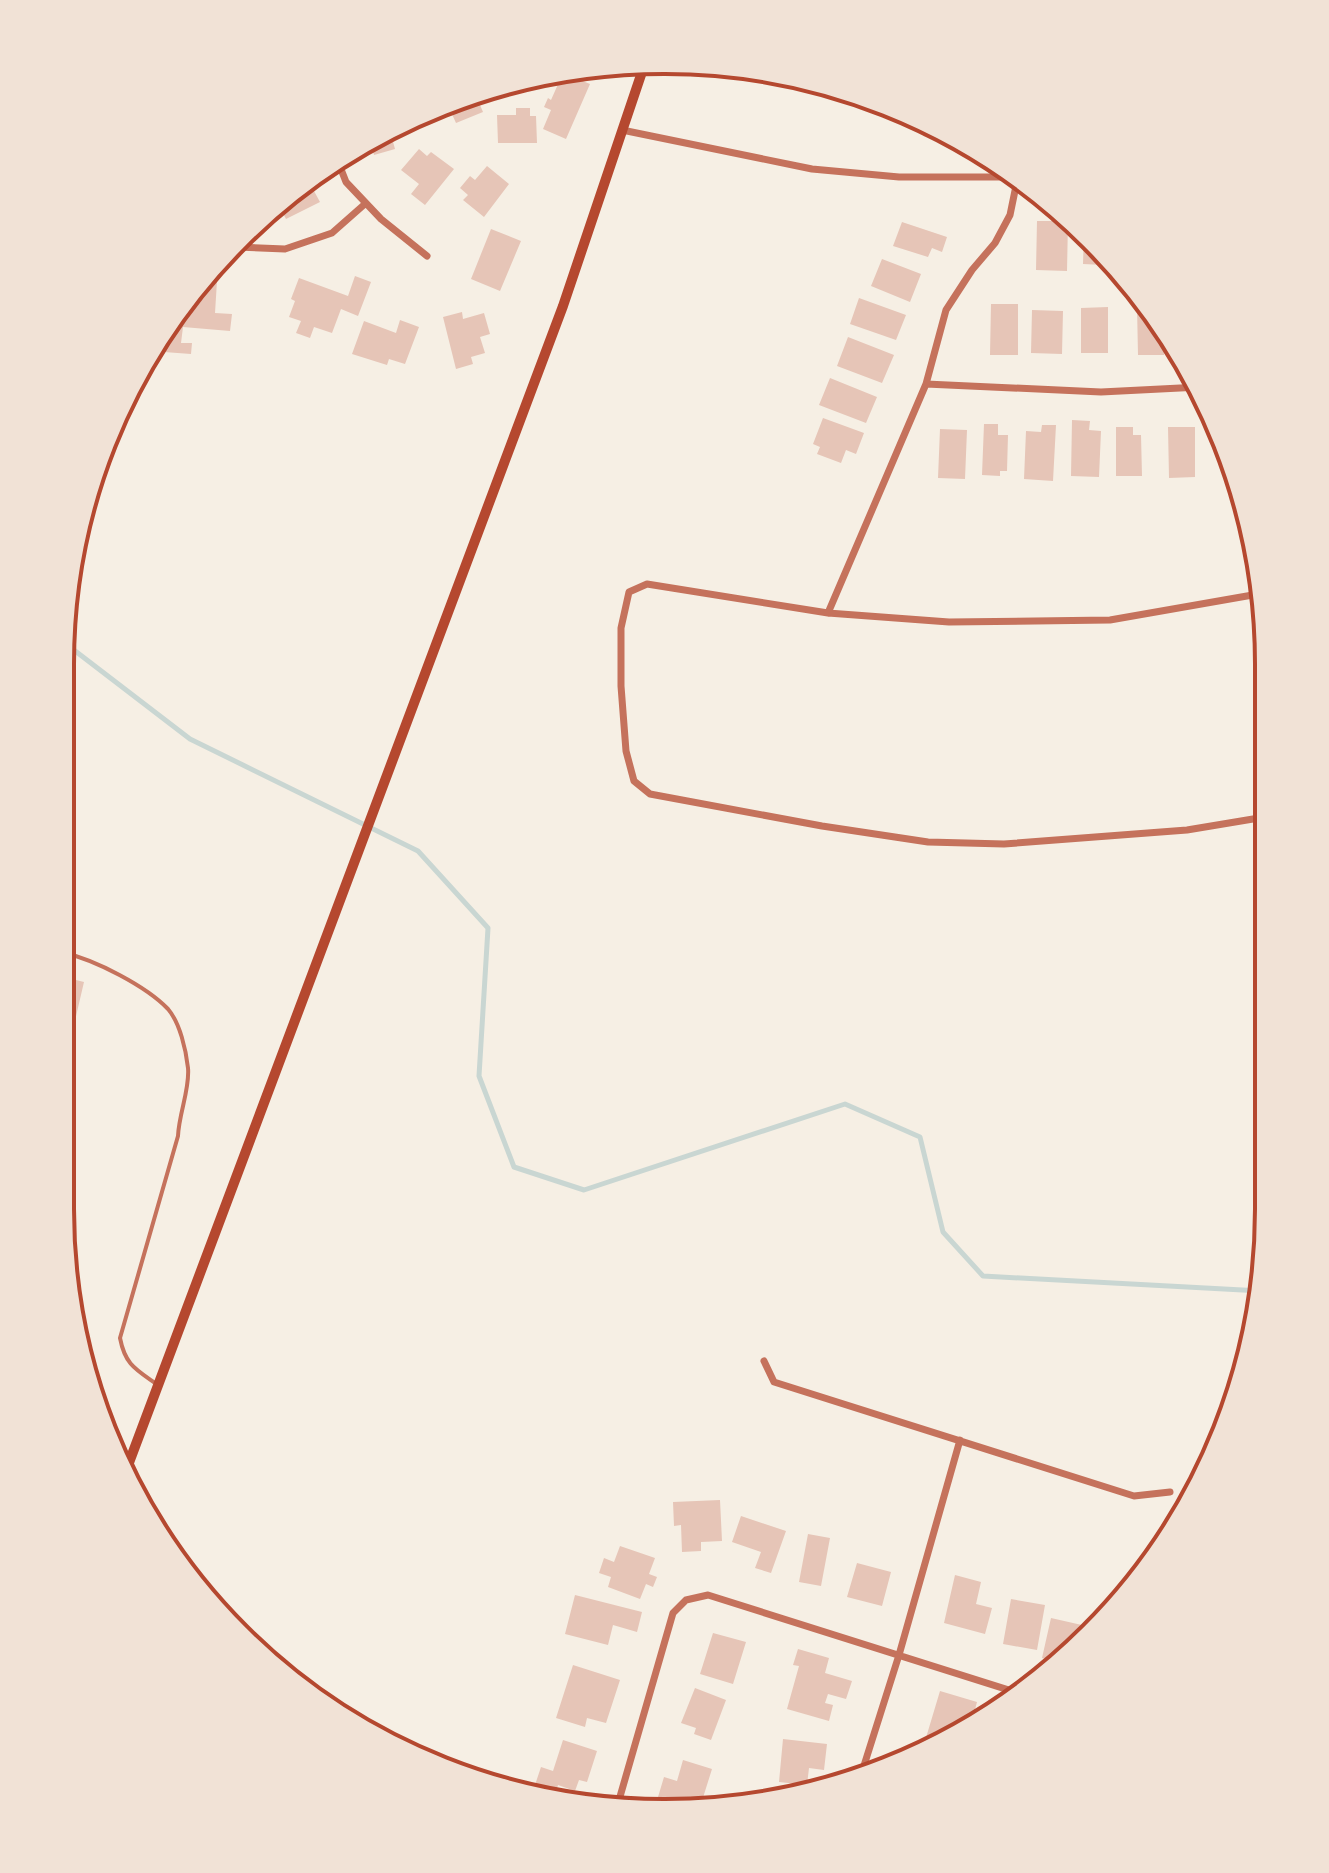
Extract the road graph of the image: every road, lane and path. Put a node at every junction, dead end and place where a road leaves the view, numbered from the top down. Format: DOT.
graph roads {
  1 [pos="641,75"];
  2 [pos="622,130"];
  3 [pos="342,170"];
  4 [pos="996,176"];
  5 [pos="1016,190"];
  6 [pos="366,203"];
  7 [pos="247,247"];
  8 [pos="427,256"];
  9 [pos="926,384"];
  10 [pos="1186,388"];
  11 [pos="1251,595"];
  12 [pos="828,613"];
  13 [pos="1255,819"];
  14 [pos="74,955"];
  15 [pos="764,1361"];
  16 [pos="158,1385"];
  17 [pos="960,1440"];
  18 [pos="130,1459"];
  19 [pos="1170,1492"];
  20 [pos="899,1655"];
  21 [pos="1007,1689"];
  22 [pos="865,1764"];
  23 [pos="620,1797"];
  1 -- 2 [label="main road"];
  2 -- 4 [label="street"];
  2 -- 16 [label="main road"];
  3 -- 6 [label="street"];
  5 -- 9 [label="street"];
  6 -- 7 [label="street"];
  6 -- 8 [label="street"];
  9 -- 10 [label="street"];
  9 -- 12 [label="street"];
  11 -- 12 [label="street"];
  12 -- 13 [label="street"];
  14 -- 16 [label="lane"];
  15 -- 17 [label="street"];
  16 -- 18 [label="main road"];
  17 -- 19 [label="street"];
  17 -- 20 [label="street"];
  20 -- 21 [label="street"];
  20 -- 22 [label="street"];
  20 -- 23 [label="street"];
}
